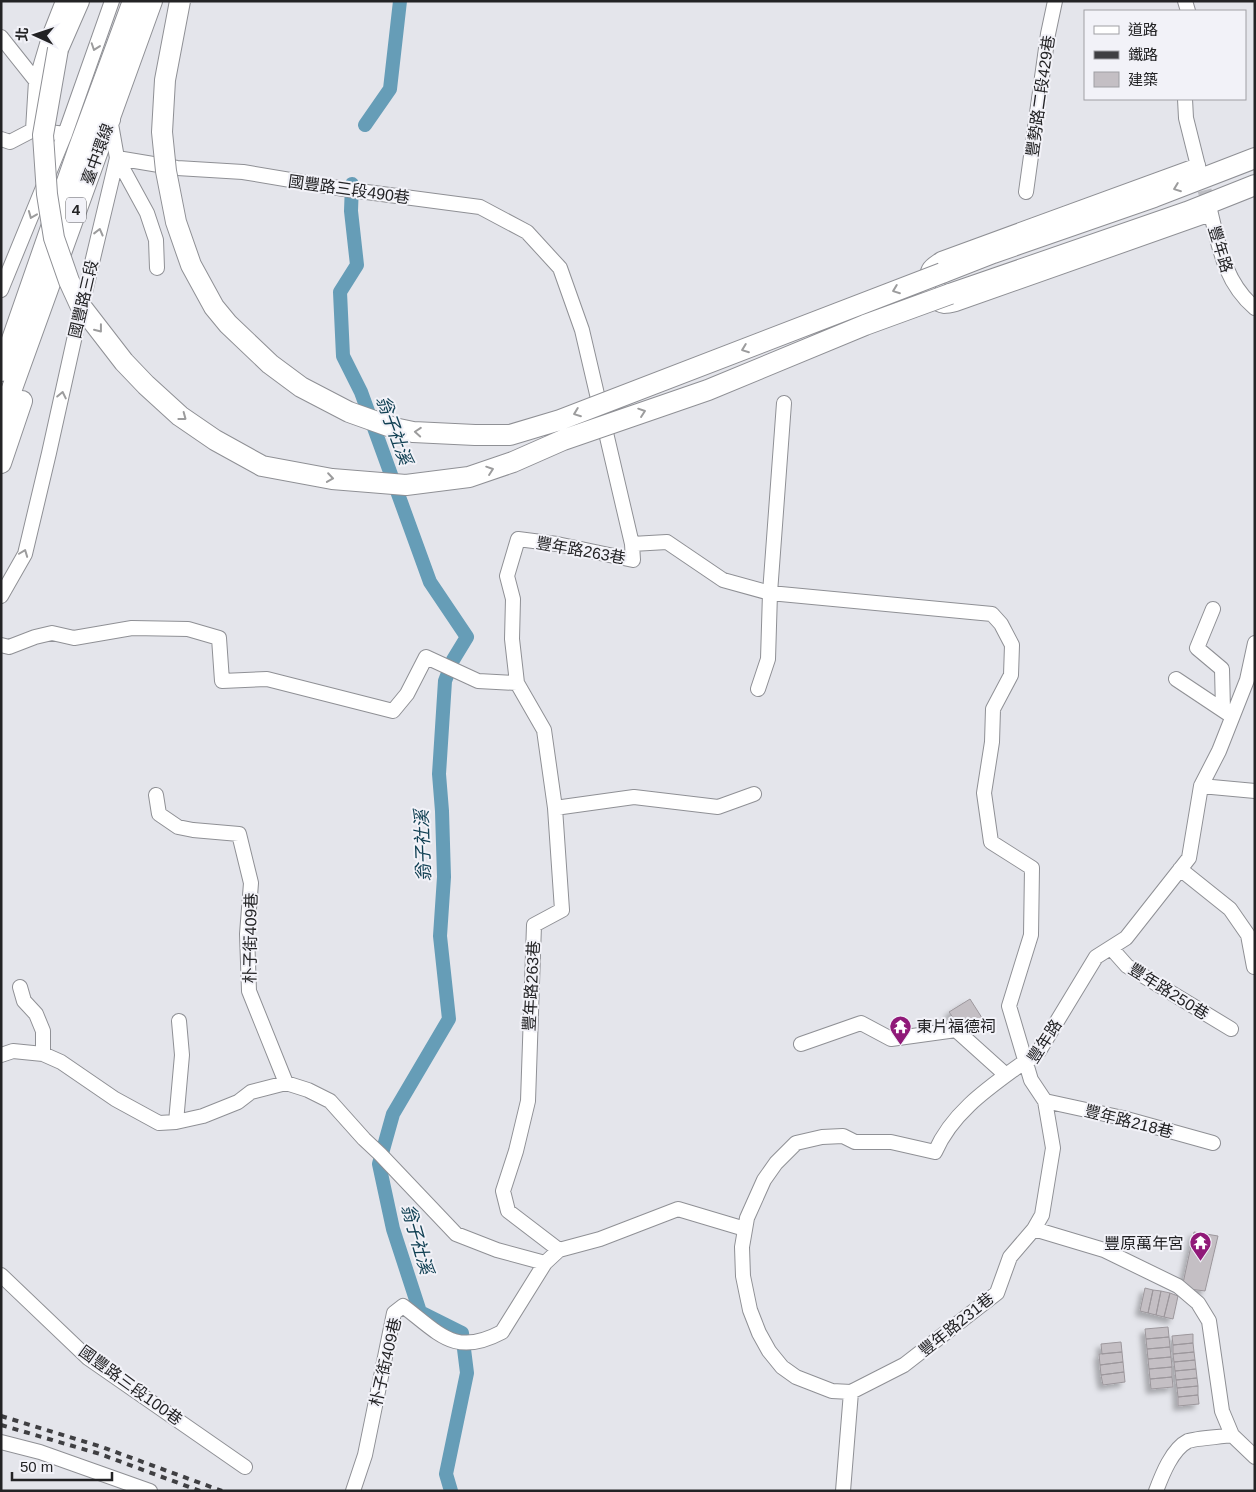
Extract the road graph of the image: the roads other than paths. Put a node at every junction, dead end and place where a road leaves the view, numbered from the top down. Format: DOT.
graph roads {
  1 [pos="62,1"];
  2 [pos="79,1"];
  3 [pos="112,1"];
  4 [pos="132,1"];
  5 [pos="152,1"];
  6 [pos="157,1"];
  7 [pos="180,1"];
  8 [pos="1055,1"];
  9 [pos="1,37"];
  10 [pos="36,81"];
  11 [pos="1185,100"];
  12 [pos="111,124"];
  13 [pos="33,130"];
  14 [pos="65,134"];
  15 [pos="1,139"];
  16 [pos="117,158"];
  17 [pos="1255,158"];
  18 [pos="1255,185"];
  19 [pos="1026,192"];
  20 [pos="157,268"];
  21 [pos="560,268"];
  22 [pos="1,290"];
  23 [pos="1255,308"];
  24 [pos="1,340"];
  25 [pos="1,371"];
  26 [pos="784,403"];
  27 [pos="1,419"];
  28 [pos="1,463"];
  29 [pos="632,544"];
  30 [pos="770,593"];
  31 [pos="1,596"];
  32 [pos="1213,609"];
  33 [pos="1255,642"];
  34 [pos="1,645"];
  35 [pos="1176,680"];
  36 [pos="517,683"];
  37 [pos="758,689"];
  38 [pos="1228,713"];
  39 [pos="1201,786"];
  40 [pos="1255,791"];
  41 [pos="754,794"];
  42 [pos="156,795"];
  43 [pos="555,808"];
  44 [pos="1180,869"];
  45 [pos="1111,948"];
  46 [pos="1254,967"];
  47 [pos="20,987"];
  48 [pos="179,1021"];
  49 [pos="1231,1029"];
  50 [pos="801,1044"];
  51 [pos="43,1054"];
  52 [pos="1,1056"];
  53 [pos="1026,1064"];
  54 [pos="1006,1075"];
  55 [pos="286,1083"];
  56 [pos="1045,1101"];
  57 [pos="176,1122"];
  58 [pos="1213,1143"];
  59 [pos="745,1229"];
  60 [pos="1034,1229"];
  61 [pos="559,1250"];
  62 [pos="545,1263"];
  63 [pos="1,1275"];
  64 [pos="851,1392"];
  65 [pos="1232,1435"];
  66 [pos="1,1442"];
  67 [pos="1255,1457"];
  68 [pos="245,1467"];
  69 [pos="150,1491"];
  70 [pos="354,1491"];
  71 [pos="843,1491"];
  72 [pos="1156,1491"];
  1 -- 10 [label="street"];
  2 -- 18 [label="highway, one-way, bridge"];
  3 -- 14 [label="street, one-way"];
  4 -- 24 [label="highway"];
  4 -- 25 [label="highway, 臺中環線 / 4, bridge"];
  5 -- 27 [label="highway, 臺中環線 / 4"];
  6 -- 12 [label="street"];
  17 -- 7 [label="highway, one-way, bridge"];
  8 -- 19 [label="street, 豐勢路二段429巷"];
  9 -- 10 [label="street"];
  10 -- 13 [label="street"];
  11 -- 23 [label="street, 豐年路"];
  12 -- 16 [label="street, 國豐路三段"];
  12 -- 28 [label="highway"];
  13 -- 14 [label="street"];
  13 -- 15 [label="street"];
  14 -- 22 [label="street, one-way"];
  16 -- 20 [label="street"];
  16 -- 21 [label="street, 國豐路三段490巷"];
  31 -- 16 [label="street, 國豐路三段, one-way"];
  21 -- 29 [label="street, 豐年路263巷"];
  26 -- 30 [label="street"];
  29 -- 30 [label="street, 豐年路263巷"];
  29 -- 36 [label="street, 豐年路263巷"];
  30 -- 37 [label="street"];
  30 -- 53 [label="street, 豐年路263巷"];
  32 -- 38 [label="street"];
  33 -- 38 [label="street, 豐年路"];
  34 -- 36 [label="street"];
  35 -- 38 [label="street"];
  36 -- 43 [label="street, 豐年路263巷"];
  38 -- 39 [label="street, 豐年路"];
  39 -- 40 [label="street"];
  39 -- 44 [label="street, 豐年路"];
  41 -- 43 [label="street"];
  42 -- 55 [label="street, 朴子街409巷"];
  43 -- 61 [label="street, 豐年路263巷"];
  44 -- 45 [label="street, 豐年路"];
  44 -- 46 [label="street"];
  45 -- 49 [label="street, 豐年路250巷"];
  45 -- 53 [label="street, 豐年路"];
  47 -- 51 [label="street"];
  48 -- 57 [label="street"];
  50 -- 54 [label="street"];
  51 -- 52 [label="street"];
  51 -- 57 [label="street"];
  53 -- 54 [label="street"];
  53 -- 56 [label="street, 豐年路"];
  54 -- 59 [label="street"];
  55 -- 57 [label="street"];
  55 -- 62 [label="street"];
  56 -- 58 [label="street, 豐年路218巷"];
  56 -- 60 [label="street, 豐年路"];
  59 -- 61 [label="street"];
  59 -- 64 [label="street"];
  60 -- 64 [label="street, 豐年路231巷"];
  60 -- 65 [label="street"];
  61 -- 62 [label="street, 朴子街409巷"];
  62 -- 70 [label="street, 朴子街409巷"];
  63 -- 68 [label="street, 國豐路三段100巷"];
  64 -- 71 [label="street"];
  65 -- 67 [label="street"];
  65 -- 72 [label="street"];
  66 -- 69 [label="street"];
}
